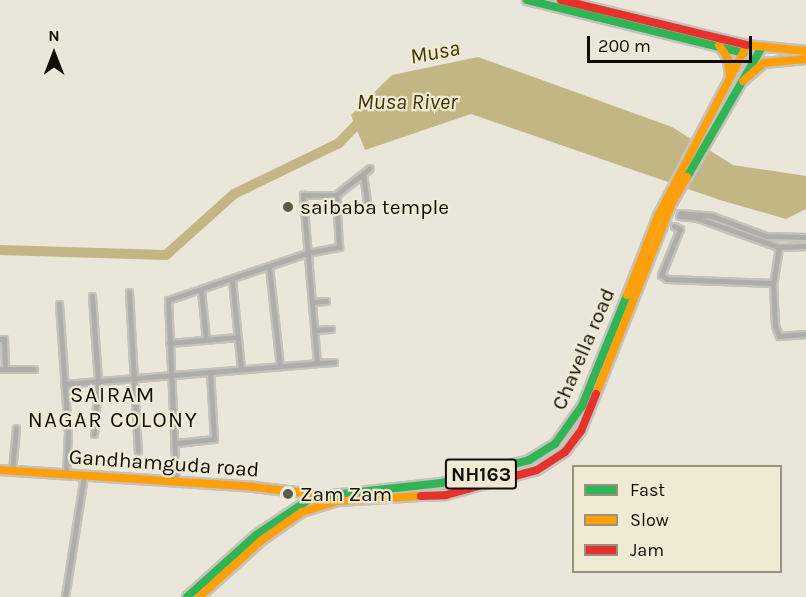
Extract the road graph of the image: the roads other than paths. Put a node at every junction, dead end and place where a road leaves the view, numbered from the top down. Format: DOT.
graph roads {
  1 [pos="527,0"];
  2 [pos="561,0"];
  3 [pos="719,45"];
  4 [pos="762,47"];
  5 [pos="806,51"];
  6 [pos="744,52"];
  7 [pos="754,58"];
  8 [pos="806,58"];
  9 [pos="730,77"];
  10 [pos="741,83"];
  11 [pos="370,168"];
  12 [pos="363,174"];
  13 [pos="336,195"];
  14 [pos="367,203"];
  15 [pos="662,218"];
  16 [pos="686,218"];
  17 [pos="806,237"];
  18 [pos="806,246"];
  19 [pos="779,247"];
  20 [pos="308,253"];
  21 [pos="269,267"];
  22 [pos="232,280"];
  23 [pos="773,283"];
  24 [pos="201,290"];
  25 [pos="129,292"];
  26 [pos="92,296"];
  27 [pos="326,301"];
  28 [pos="312,302"];
  29 [pos="59,304"];
  30 [pos="331,328"];
  31 [pos="314,330"];
  32 [pos="806,334"];
  33 [pos="238,337"];
  34 [pos="0,339"];
  35 [pos="206,339"];
  36 [pos="169,343"];
  37 [pos="334,362"];
  38 [pos="317,363"];
  39 [pos="280,366"];
  40 [pos="2,369"];
  41 [pos="34,369"];
  42 [pos="241,369"];
  43 [pos="210,372"];
  44 [pos="172,375"];
  45 [pos="135,377"];
  46 [pos="98,382"];
  47 [pos="64,384"];
  48 [pos="16,428"];
  49 [pos="94,434"];
  50 [pos="176,443"];
  51 [pos="138,451"];
  52 [pos="0,471"];
  53 [pos="12,471"];
  54 [pos="66,474"];
  55 [pos="84,476"];
  56 [pos="176,482"];
  57 [pos="313,497"];
  58 [pos="319,506"];
  59 [pos="65,597"];
  60 [pos="187,597"];
  61 [pos="199,597"];
  1 -- 3 [label="main road"];
  2 -- 6 [label="main road"];
  3 -- 6 [label="main road"];
  3 -- 9 [label="main road"];
  4 -- 5 [label="main road"];
  4 -- 6 [label="main road"];
  4 -- 7 [label="main road, NH163"];
  6 -- 7 [label="main road"];
  6 -- 9 [label="main road, Chavella road / NH163"];
  7 -- 8 [label="main road"];
  7 -- 10 [label="main road, NH163"];
  8 -- 10 [label="main road, NH163"];
  9 -- 15 [label="main road, Chavella road / NH163"];
  10 -- 15 [label="main road, NH163"];
  11 -- 12 [label="street"];
  12 -- 13 [label="street"];
  12 -- 14 [label="street"];
  13 -- 20 [label="street"];
  13 -- 20 [label="street"];
  15 -- 57 [label="main road, Chavella road / NH163"];
  15 -- 58 [label="main road, Chavella road / NH163"];
  16 -- 17 [label="street"];
  16 -- 19 [label="street"];
  16 -- 23 [label="street"];
  18 -- 19 [label="street"];
  19 -- 23 [label="street"];
  20 -- 21 [label="street"];
  20 -- 28 [label="street"];
  21 -- 22 [label="street"];
  21 -- 39 [label="street"];
  22 -- 24 [label="street"];
  22 -- 33 [label="street"];
  23 -- 32 [label="street"];
  24 -- 35 [label="street"];
  24 -- 36 [label="street"];
  25 -- 45 [label="street"];
  26 -- 46 [label="street"];
  27 -- 28 [label="street"];
  28 -- 31 [label="street"];
  29 -- 47 [label="street"];
  30 -- 31 [label="street"];
  31 -- 38 [label="street"];
  33 -- 35 [label="street"];
  33 -- 42 [label="street"];
  34 -- 40 [label="street"];
  35 -- 36 [label="street"];
  36 -- 44 [label="street"];
  37 -- 38 [label="street"];
  38 -- 39 [label="street"];
  39 -- 42 [label="street"];
  40 -- 41 [label="street"];
  42 -- 43 [label="street"];
  43 -- 44 [label="street"];
  43 -- 50 [label="street"];
  44 -- 45 [label="street"];
  44 -- 50 [label="street"];
  45 -- 46 [label="street"];
  45 -- 51 [label="street"];
  46 -- 47 [label="street"];
  46 -- 49 [label="street"];
  47 -- 54 [label="street"];
  48 -- 53 [label="street"];
  50 -- 56 [label="street"];
  52 -- 53 [label="main road, Gandhamguda road"];
  53 -- 54 [label="main road, Gandhamguda road"];
  54 -- 55 [label="main road, Gandhamguda road"];
  55 -- 56 [label="main road, Gandhamguda road"];
  55 -- 59 [label="street"];
  56 -- 57 [label="main road, Gandhamguda road"];
  57 -- 58 [label="main road"];
  57 -- 60 [label="main road, Chavella road / NH163"];
  58 -- 61 [label="main road, Chavella road / NH163"];
}
